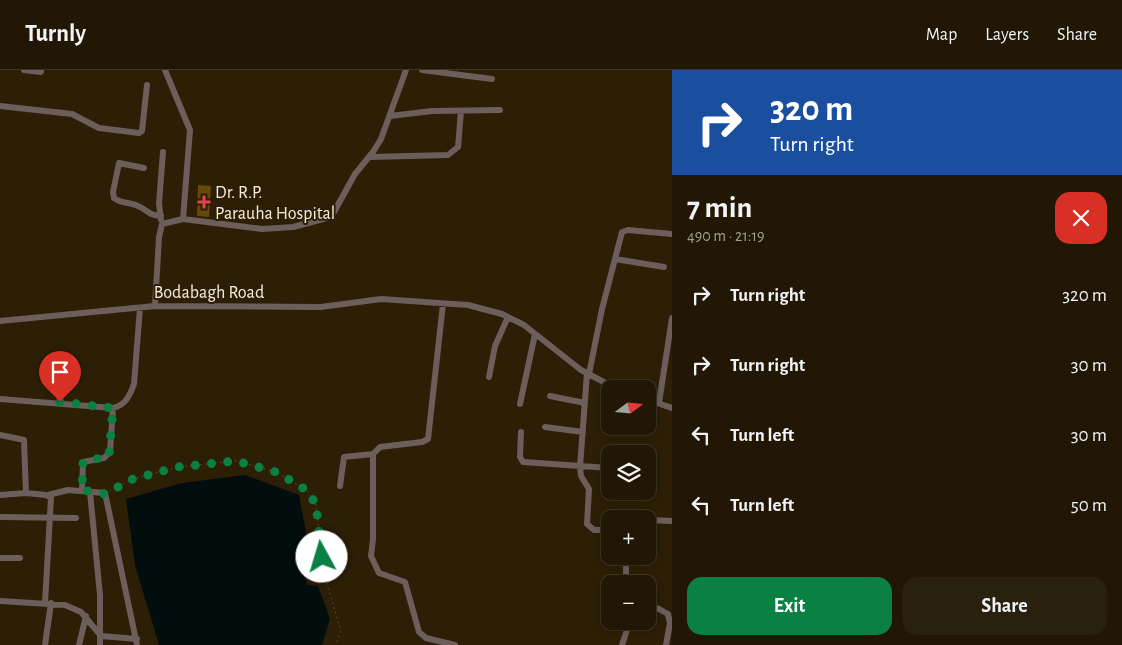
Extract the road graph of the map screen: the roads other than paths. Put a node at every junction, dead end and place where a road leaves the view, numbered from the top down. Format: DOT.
graph roads {
  1 [pos="24,70"];
  2 [pos="166,70"];
  3 [pos="406,70"];
  4 [pos="422,70"];
  5 [pos="41,72"];
  6 [pos="492,79"];
  7 [pos="148,85"];
  8 [pos="0,106"];
  9 [pos="500,110"];
  10 [pos="462,111"];
  11 [pos="390,116"];
  12 [pos="163,152"];
  13 [pos="370,157"];
  14 [pos="144,168"];
  15 [pos="161,216"];
  16 [pos="183,220"];
  17 [pos="162,224"];
  18 [pos="672,234"];
  19 [pos="615,259"];
  20 [pos="664,267"];
  21 [pos="441,304"];
  22 [pos="154,306"];
  23 [pos="140,308"];
  24 [pos="508,317"];
  25 [pos="672,318"];
  26 [pos="0,321"];
  27 [pos="671,330"];
  28 [pos="534,334"];
  29 [pos="669,362"];
  30 [pos="588,374"];
  31 [pos="489,376"];
  32 [pos="601,381"];
  33 [pos="550,396"];
  34 [pos="0,399"];
  35 [pos="656,402"];
  36 [pos="659,403"];
  37 [pos="520,404"];
  38 [pos="585,404"];
  39 [pos="113,408"];
  40 [pos="672,408"];
  41 [pos="545,427"];
  42 [pos="521,432"];
  43 [pos="583,432"];
  44 [pos="0,435"];
  45 [pos="373,454"];
  46 [pos="580,467"];
  47 [pos="601,468"];
  48 [pos="340,486"];
  49 [pos="82,490"];
  50 [pos="90,492"];
  51 [pos="26,493"];
  52 [pos="0,495"];
  53 [pos="48,495"];
  54 [pos="0,517"];
  55 [pos="51,518"];
  56 [pos="76,518"];
  57 [pos="656,520"];
  58 [pos="672,521"];
  59 [pos="601,530"];
  60 [pos="0,558"];
  61 [pos="20,558"];
  62 [pos="0,601"];
  63 [pos="48,603"];
  64 [pos="656,608"];
  65 [pos="86,616"];
  66 [pos="671,621"];
  67 [pos="627,630"];
  68 [pos="102,636"];
  69 [pos="137,642"];
  70 [pos="45,645"];
  71 [pos="79,645"];
  72 [pos="100,645"];
  73 [pos="455,645"];
  74 [pos="622,645"];
  75 [pos="666,645"];
  1 -- 5 [label="street"];
  2 -- 16 [label="street"];
  3 -- 11 [label="street"];
  4 -- 6 [label="street"];
  7 -- 8 [label="street"];
  9 -- 10 [label="street"];
  10 -- 11 [label="street"];
  10 -- 13 [label="street"];
  11 -- 13 [label="street"];
  12 -- 15 [label="street"];
  13 -- 16 [label="street"];
  14 -- 15 [label="street"];
  15 -- 17 [label="street"];
  16 -- 17 [label="street"];
  17 -- 22 [label="street"];
  18 -- 19 [label="street"];
  19 -- 20 [label="street"];
  19 -- 30 [label="street"];
  21 -- 22 [label="street, Bodabagh Road"];
  21 -- 24 [label="street, Bodabagh Road"];
  21 -- 45 [label="street"];
  22 -- 23 [label="street, Bodabagh Road"];
  23 -- 26 [label="street, Bodabagh Road"];
  23 -- 39 [label="street"];
  24 -- 28 [label="street, Bodabagh Road"];
  24 -- 31 [label="street"];
  25 -- 27 [label="street"];
  27 -- 29 [label="street"];
  28 -- 30 [label="street, Bodabagh Road"];
  28 -- 37 [label="street"];
  29 -- 36 [label="street"];
  30 -- 32 [label="street, Bodabagh Road"];
  30 -- 38 [label="street"];
  33 -- 38 [label="street"];
  34 -- 39 [label="street"];
  35 -- 36 [label="street"];
  36 -- 40 [label="street"];
  38 -- 43 [label="street"];
  39 -- 49 [label="street"];
  41 -- 43 [label="street"];
  42 -- 46 [label="street"];
  43 -- 46 [label="street"];
  44 -- 51 [label="street"];
  45 -- 48 [label="street"];
  45 -- 73 [label="street"];
  46 -- 47 [label="street"];
  46 -- 59 [label="street"];
  49 -- 50 [label="street"];
  49 -- 53 [label="street"];
  50 -- 68 [label="street"];
  50 -- 69 [label="street"];
  51 -- 52 [label="street"];
  51 -- 53 [label="street"];
  53 -- 55 [label="street"];
  54 -- 55 [label="street"];
  55 -- 56 [label="street"];
  55 -- 63 [label="street"];
  57 -- 58 [label="street"];
  60 -- 61 [label="street"];
  62 -- 63 [label="street"];
  63 -- 65 [label="street"];
  63 -- 70 [label="street"];
  64 -- 66 [label="street"];
  65 -- 68 [label="street"];
  65 -- 71 [label="street"];
  66 -- 75 [label="street"];
  67 -- 74 [label="street"];
  68 -- 69 [label="street"];
  68 -- 72 [label="street"];
}
